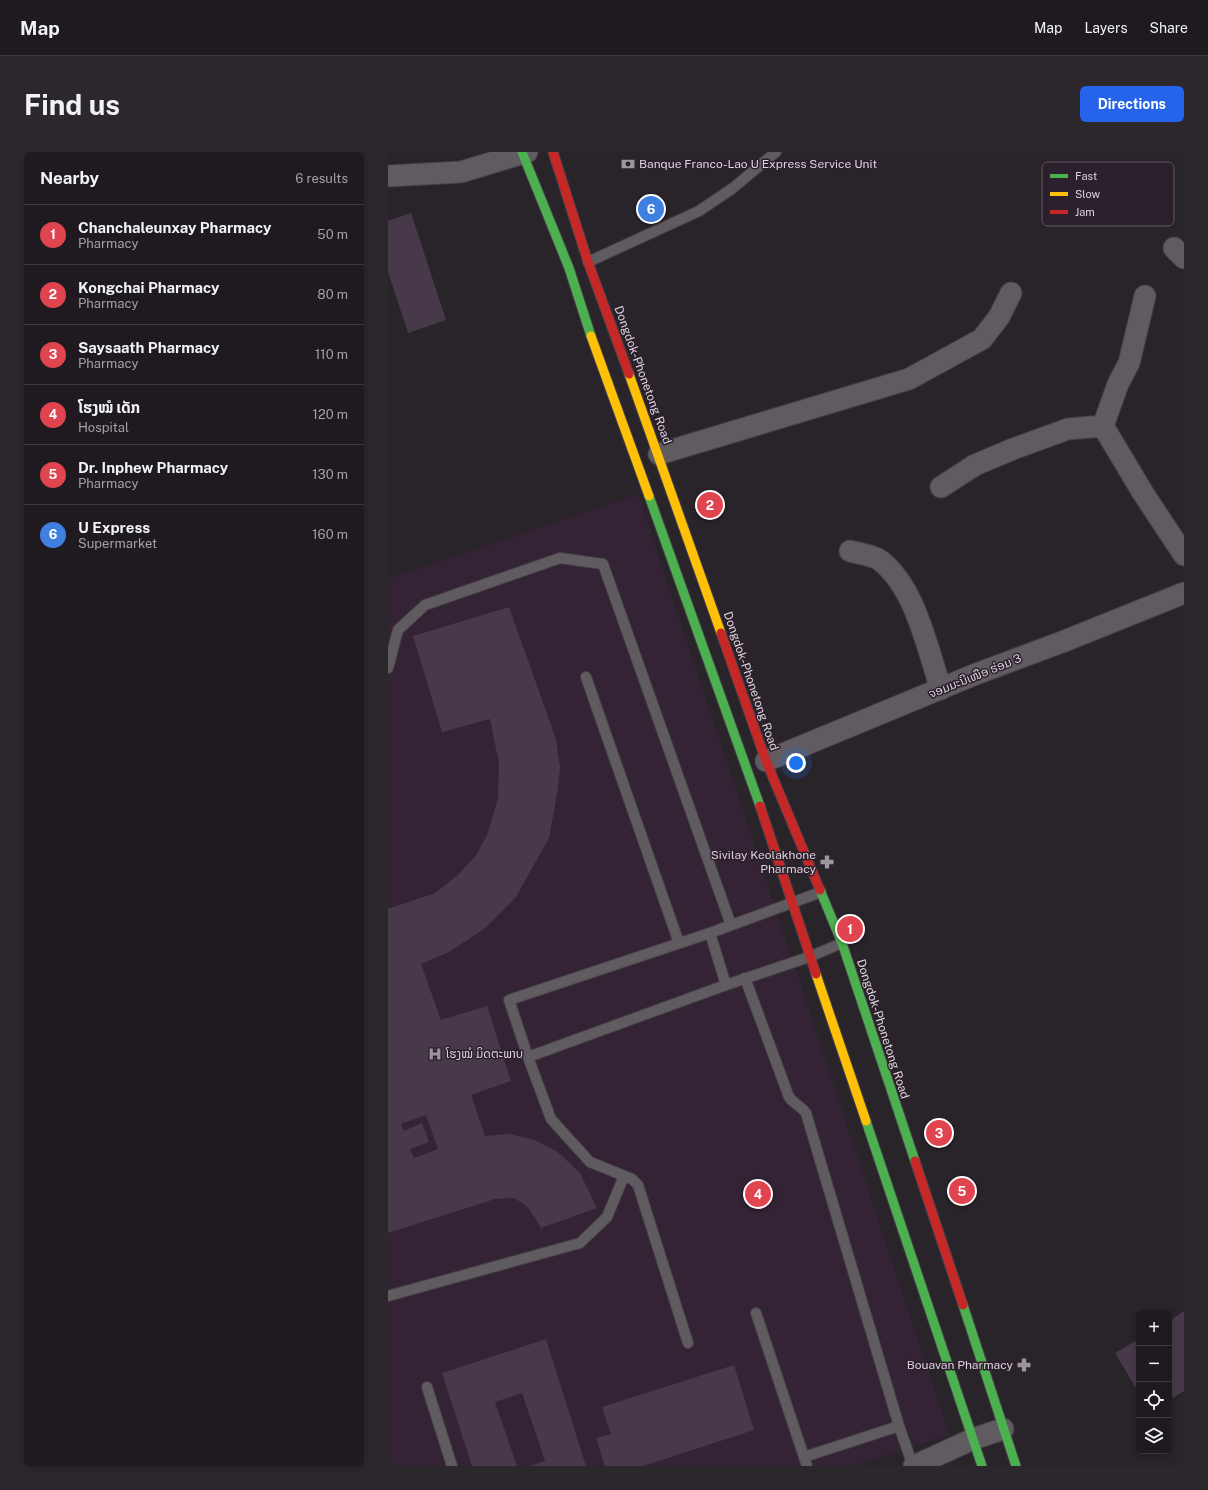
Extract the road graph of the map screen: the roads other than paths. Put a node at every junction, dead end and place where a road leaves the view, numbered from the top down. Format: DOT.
graph roads {
  1 [pos="524,152"];
  2 [pos="553,152"];
  3 [pos="776,152"];
  4 [pos="388,176"];
  5 [pos="588,262"];
  6 [pos="1010,293"];
  7 [pos="1145,296"];
  8 [pos="1103,426"];
  9 [pos="659,454"];
  10 [pos="941,487"];
  11 [pos="850,551"];
  12 [pos="1184,555"];
  13 [pos="1184,593"];
  14 [pos="388,668"];
  15 [pos="586,677"];
  16 [pos="941,690"];
  17 [pos="766,761"];
  18 [pos="821,892"];
  19 [pos="791,902"];
  20 [pos="731,925"];
  21 [pos="710,933"];
  22 [pos="679,943"];
  23 [pos="842,943"];
  24 [pos="809,957"];
  25 [pos="745,978"];
  26 [pos="726,985"];
  27 [pos="528,1057"];
  28 [pos="624,1176"];
  29 [pos="388,1296"];
  30 [pos="756,1313"];
  31 [pos="688,1343"];
  32 [pos="427,1387"];
  33 [pos="899,1426"];
  34 [pos="1003,1429"];
  35 [pos="973,1439"];
  36 [pos="805,1461"];
  37 [pos="452,1466"];
  38 [pos="914,1466"];
  39 [pos="982,1466"];
  40 [pos="1016,1466"];
  1 -- 4 [label="street"];
  1 -- 19 [label="main road"];
  2 -- 5 [label="main road, Dongdok-Phonetong Road"];
  3 -- 5 [label="lane"];
  5 -- 9 [label="main road, Dongdok-Phonetong Road"];
  6 -- 9 [label="street"];
  7 -- 8 [label="street"];
  8 -- 10 [label="street"];
  8 -- 12 [label="street"];
  9 -- 17 [label="main road, Dongdok-Phonetong Road"];
  11 -- 16 [label="street"];
  13 -- 16 [label="street, ຈອມມະນີເໜືອ ຮ່ອມ 3"];
  14 -- 20 [label="lane"];
  15 -- 22 [label="lane"];
  16 -- 17 [label="street, ຈອມມະນີເໜືອ ຮ່ອມ 3"];
  17 -- 18 [label="main road, Dongdok-Phonetong Road"];
  18 -- 19 [label="lane"];
  18 -- 23 [label="main road, Dongdok-Phonetong Road"];
  19 -- 20 [label="lane"];
  19 -- 24 [label="main road"];
  20 -- 21 [label="lane"];
  21 -- 22 [label="lane"];
  21 -- 26 [label="lane"];
  22 -- 27 [label="lane"];
  23 -- 24 [label="lane"];
  23 -- 34 [label="main road, Dongdok-Phonetong Road"];
  24 -- 25 [label="lane"];
  24 -- 35 [label="main road"];
  25 -- 26 [label="lane"];
  25 -- 33 [label="lane"];
  26 -- 27 [label="lane"];
  27 -- 28 [label="lane"];
  28 -- 29 [label="lane"];
  28 -- 31 [label="lane"];
  30 -- 36 [label="lane"];
  32 -- 37 [label="lane"];
  33 -- 36 [label="lane"];
  33 -- 38 [label="lane"];
  34 -- 35 [label="street"];
  34 -- 40 [label="main road, Dongdok-Phonetong Road"];
  35 -- 38 [label="street"];
  35 -- 39 [label="main road"];
}
